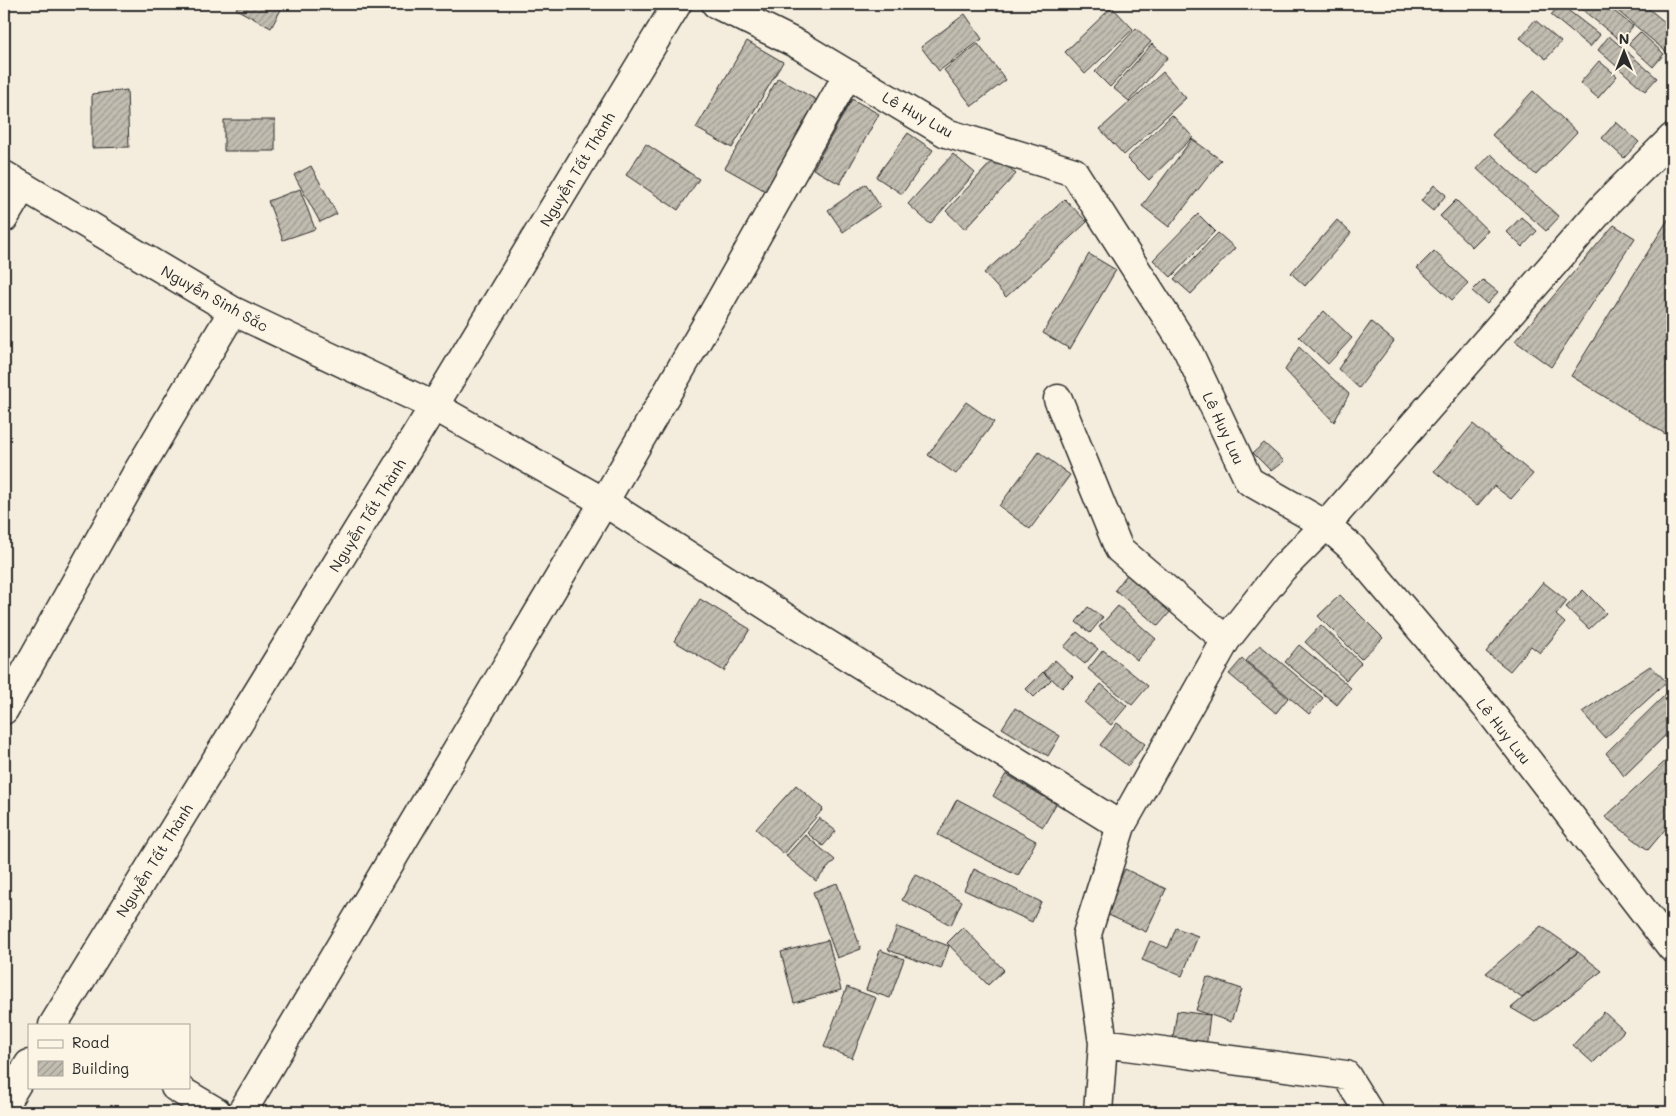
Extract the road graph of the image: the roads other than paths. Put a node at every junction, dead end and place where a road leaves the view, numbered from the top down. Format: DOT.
graph roads {
  1 [pos="677,4"];
  2 [pos="716,4"];
  3 [pos="848,74"];
  4 [pos="1672,138"];
  5 [pos="13,180"];
  6 [pos="4,218"];
  7 [pos="233,311"];
  8 [pos="1058,399"];
  9 [pos="434,406"];
  10 [pos="604,502"];
  11 [pos="1326,525"];
  12 [pos="1226,640"];
  13 [pos="4,710"];
  14 [pos="1121,826"];
  15 [pos="1672,948"];
  16 [pos="54,1024"];
  17 [pos="1103,1043"];
  18 [pos="28,1066"];
  19 [pos="177,1088"];
  20 [pos="4,1105"];
  21 [pos="217,1112"];
  22 [pos="242,1112"];
  23 [pos="1098,1112"];
  24 [pos="1369,1112"];
  1 -- 9 [label="street, Nguyễn Tất Thành"];
  2 -- 3 [label="street, Lê Huy Lưu"];
  3 -- 10 [label="street"];
  3 -- 11 [label="street, Lê Huy Lưu"];
  4 -- 11 [label="street"];
  5 -- 6 [label="street"];
  5 -- 7 [label="street, Nguyễn Sinh Sắc"];
  7 -- 9 [label="street, Nguyễn Sinh Sắc"];
  7 -- 13 [label="street"];
  8 -- 12 [label="street"];
  9 -- 10 [label="street, Nguyễn Sinh Sắc"];
  9 -- 16 [label="street, Nguyễn Tất Thành"];
  10 -- 14 [label="street, Nguyễn Sinh Sắc"];
  10 -- 22 [label="street"];
  11 -- 12 [label="street"];
  11 -- 15 [label="street, Lê Huy Lưu"];
  12 -- 14 [label="street"];
  14 -- 17 [label="street"];
  17 -- 23 [label="street"];
  17 -- 24 [label="street"];
  18 -- 20 [label="street"];
  19 -- 21 [label="street"];
}
